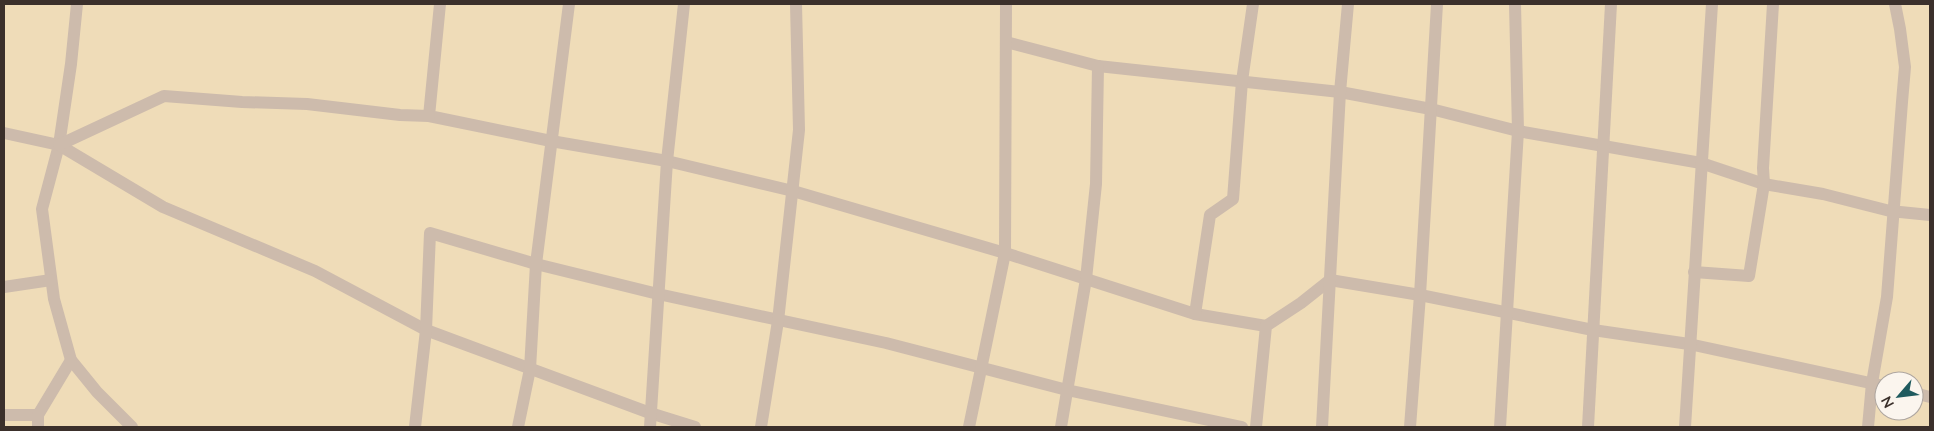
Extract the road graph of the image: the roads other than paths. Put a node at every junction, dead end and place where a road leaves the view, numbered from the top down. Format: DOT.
graph roads {
  1 [pos="77,4"];
  2 [pos="440,4"];
  3 [pos="569,4"];
  4 [pos="684,4"];
  5 [pos="796,4"];
  6 [pos="1006,4"];
  7 [pos="1253,4"];
  8 [pos="1348,4"];
  9 [pos="1438,4"];
  10 [pos="1515,4"];
  11 [pos="1611,4"];
  12 [pos="1712,4"];
  13 [pos="1773,4"];
  14 [pos="1895,4"];
  15 [pos="1006,42"];
  16 [pos="1098,66"];
  17 [pos="1242,81"];
  18 [pos="1340,92"];
  19 [pos="1431,109"];
  20 [pos="429,116"];
  21 [pos="1518,131"];
  22 [pos="4,133"];
  23 [pos="551,141"];
  24 [pos="59,145"];
  25 [pos="1603,146"];
  26 [pos="667,161"];
  27 [pos="1701,163"];
  28 [pos="1764,184"];
  29 [pos="793,191"];
  30 [pos="1895,211"];
  31 [pos="1930,215"];
  32 [pos="1006,253"];
  33 [pos="536,264"];
  34 [pos="1694,272"];
  35 [pos="1086,279"];
  36 [pos="51,280"];
  37 [pos="1330,280"];
  38 [pos="4,287"];
  39 [pos="658,294"];
  40 [pos="1420,295"];
  41 [pos="1196,314"];
  42 [pos="1508,314"];
  43 [pos="778,321"];
  44 [pos="1266,326"];
  45 [pos="426,330"];
  46 [pos="1593,330"];
  47 [pos="1689,344"];
  48 [pos="71,360"];
  49 [pos="982,367"];
  50 [pos="530,369"];
  51 [pos="1879,371"];
  52 [pos="1874,383"];
  53 [pos="1067,390"];
  54 [pos="1874,401"];
  55 [pos="650,413"];
  56 [pos="4,416"];
  57 [pos="38,421"];
  58 [pos="132,427"];
  59 [pos="415,427"];
  60 [pos="518,427"];
  61 [pos="650,427"];
  62 [pos="695,427"];
  63 [pos="761,427"];
  64 [pos="969,427"];
  65 [pos="1061,427"];
  66 [pos="1242,427"];
  67 [pos="1256,427"];
  68 [pos="1322,427"];
  69 [pos="1410,427"];
  70 [pos="1500,427"];
  71 [pos="1588,427"];
  72 [pos="1685,427"];
  73 [pos="1868,427"];
  1 -- 24 [label="street"];
  2 -- 20 [label="street"];
  3 -- 23 [label="street"];
  4 -- 26 [label="street"];
  5 -- 29 [label="street"];
  6 -- 15 [label="street"];
  7 -- 17 [label="street"];
  8 -- 18 [label="street"];
  9 -- 19 [label="street"];
  10 -- 21 [label="street"];
  11 -- 25 [label="street"];
  12 -- 27 [label="street"];
  13 -- 28 [label="street"];
  14 -- 30 [label="street"];
  15 -- 16 [label="street"];
  15 -- 32 [label="street"];
  16 -- 17 [label="street"];
  16 -- 35 [label="street"];
  17 -- 18 [label="street"];
  17 -- 41 [label="street"];
  18 -- 19 [label="street"];
  18 -- 37 [label="street"];
  19 -- 21 [label="street"];
  19 -- 40 [label="street"];
  20 -- 23 [label="street"];
  20 -- 24 [label="street"];
  21 -- 25 [label="street"];
  21 -- 42 [label="street"];
  22 -- 24 [label="street"];
  23 -- 26 [label="street"];
  23 -- 33 [label="street"];
  24 -- 36 [label="street"];
  24 -- 45 [label="street"];
  25 -- 27 [label="street"];
  25 -- 46 [label="street"];
  26 -- 29 [label="street"];
  26 -- 39 [label="street"];
  27 -- 28 [label="street"];
  27 -- 34 [label="street"];
  28 -- 30 [label="street"];
  28 -- 34 [label="street"];
  29 -- 32 [label="street"];
  29 -- 43 [label="street"];
  30 -- 31 [label="street"];
  30 -- 51 [label="street"];
  32 -- 35 [label="street"];
  32 -- 49 [label="street"];
  33 -- 39 [label="street"];
  33 -- 45 [label="street"];
  33 -- 50 [label="street"];
  34 -- 47 [label="street"];
  35 -- 41 [label="street"];
  35 -- 53 [label="street"];
  36 -- 38 [label="street"];
  36 -- 48 [label="street"];
  37 -- 40 [label="street"];
  37 -- 44 [label="street"];
  37 -- 68 [label="street"];
  39 -- 43 [label="street"];
  39 -- 55 [label="street"];
  40 -- 42 [label="street"];
  40 -- 69 [label="street"];
  41 -- 44 [label="street"];
  42 -- 46 [label="street"];
  42 -- 70 [label="street"];
  43 -- 49 [label="street"];
  43 -- 63 [label="street"];
  44 -- 67 [label="street"];
  45 -- 50 [label="street"];
  45 -- 59 [label="street"];
  46 -- 47 [label="street"];
  46 -- 71 [label="street"];
  47 -- 52 [label="street"];
  47 -- 72 [label="street"];
  48 -- 57 [label="street"];
  48 -- 58 [label="street"];
  49 -- 53 [label="street"];
  49 -- 64 [label="street"];
  50 -- 55 [label="street"];
  50 -- 60 [label="street"];
  53 -- 65 [label="street"];
  53 -- 66 [label="street"];
  54 -- 73 [label="street"];
  55 -- 61 [label="street"];
  55 -- 62 [label="street"];
  56 -- 57 [label="street"];
}
